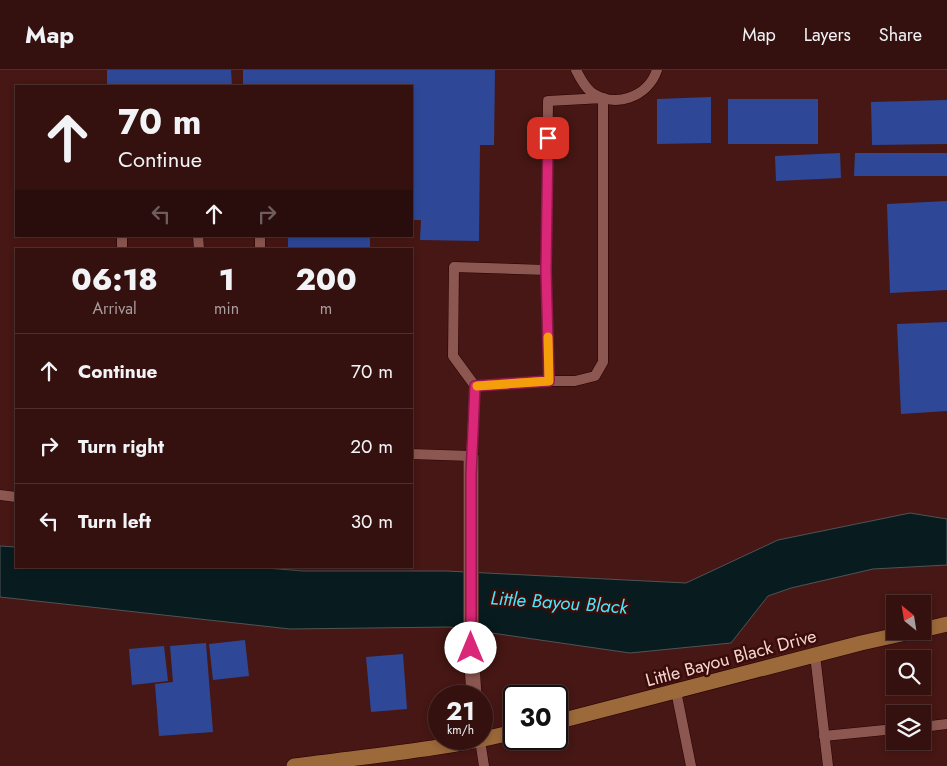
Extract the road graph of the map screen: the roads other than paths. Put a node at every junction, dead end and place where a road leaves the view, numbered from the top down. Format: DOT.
graph roads {
  1 [pos="576,70"];
  2 [pos="657,70"];
  3 [pos="603,98"];
  4 [pos="546,270"];
  5 [pos="549,381"];
  6 [pos="475,386"];
  7 [pos="413,454"];
  8 [pos="472,456"];
  9 [pos="0,495"];
  10 [pos="15,497"];
  11 [pos="947,624"];
  12 [pos="931,628"];
  13 [pos="886,638"];
  14 [pos="815,655"];
  15 [pos="473,685"];
  16 [pos="676,692"];
  17 [pos="568,719"];
  18 [pos="947,724"];
  19 [pos="931,726"];
  20 [pos="886,730"];
  21 [pos="824,736"];
  22 [pos="431,750"];
  23 [pos="481,750"];
  24 [pos="378,761"];
  25 [pos="334,763"];
  26 [pos="294,766"];
  27 [pos="484,766"];
  28 [pos="691,766"];
  29 [pos="828,766"];
  1 -- 3 [label="lane"];
  2 -- 3 [label="lane"];
  3 -- 4 [label="lane"];
  3 -- 5 [label="lane"];
  4 -- 5 [label="lane"];
  4 -- 6 [label="lane"];
  5 -- 6 [label="lane"];
  6 -- 8 [label="lane"];
  7 -- 8 [label="lane"];
  8 -- 15 [label="street"];
  9 -- 10 [label="lane"];
  11 -- 12 [label="main road"];
  13 -- 14 [label="main road, Little Bayou Black Drive"];
  14 -- 16 [label="main road, Little Bayou Black Drive"];
  14 -- 21 [label="lane"];
  16 -- 17 [label="main road, Little Bayou Black Drive"];
  16 -- 28 [label="lane"];
  18 -- 19 [label="lane"];
  20 -- 21 [label="lane"];
  21 -- 29 [label="lane"];
  22 -- 24 [label="main road"];
  23 -- 27 [label="lane"];
  24 -- 25 [label="main road"];
  25 -- 26 [label="main road"];
}
